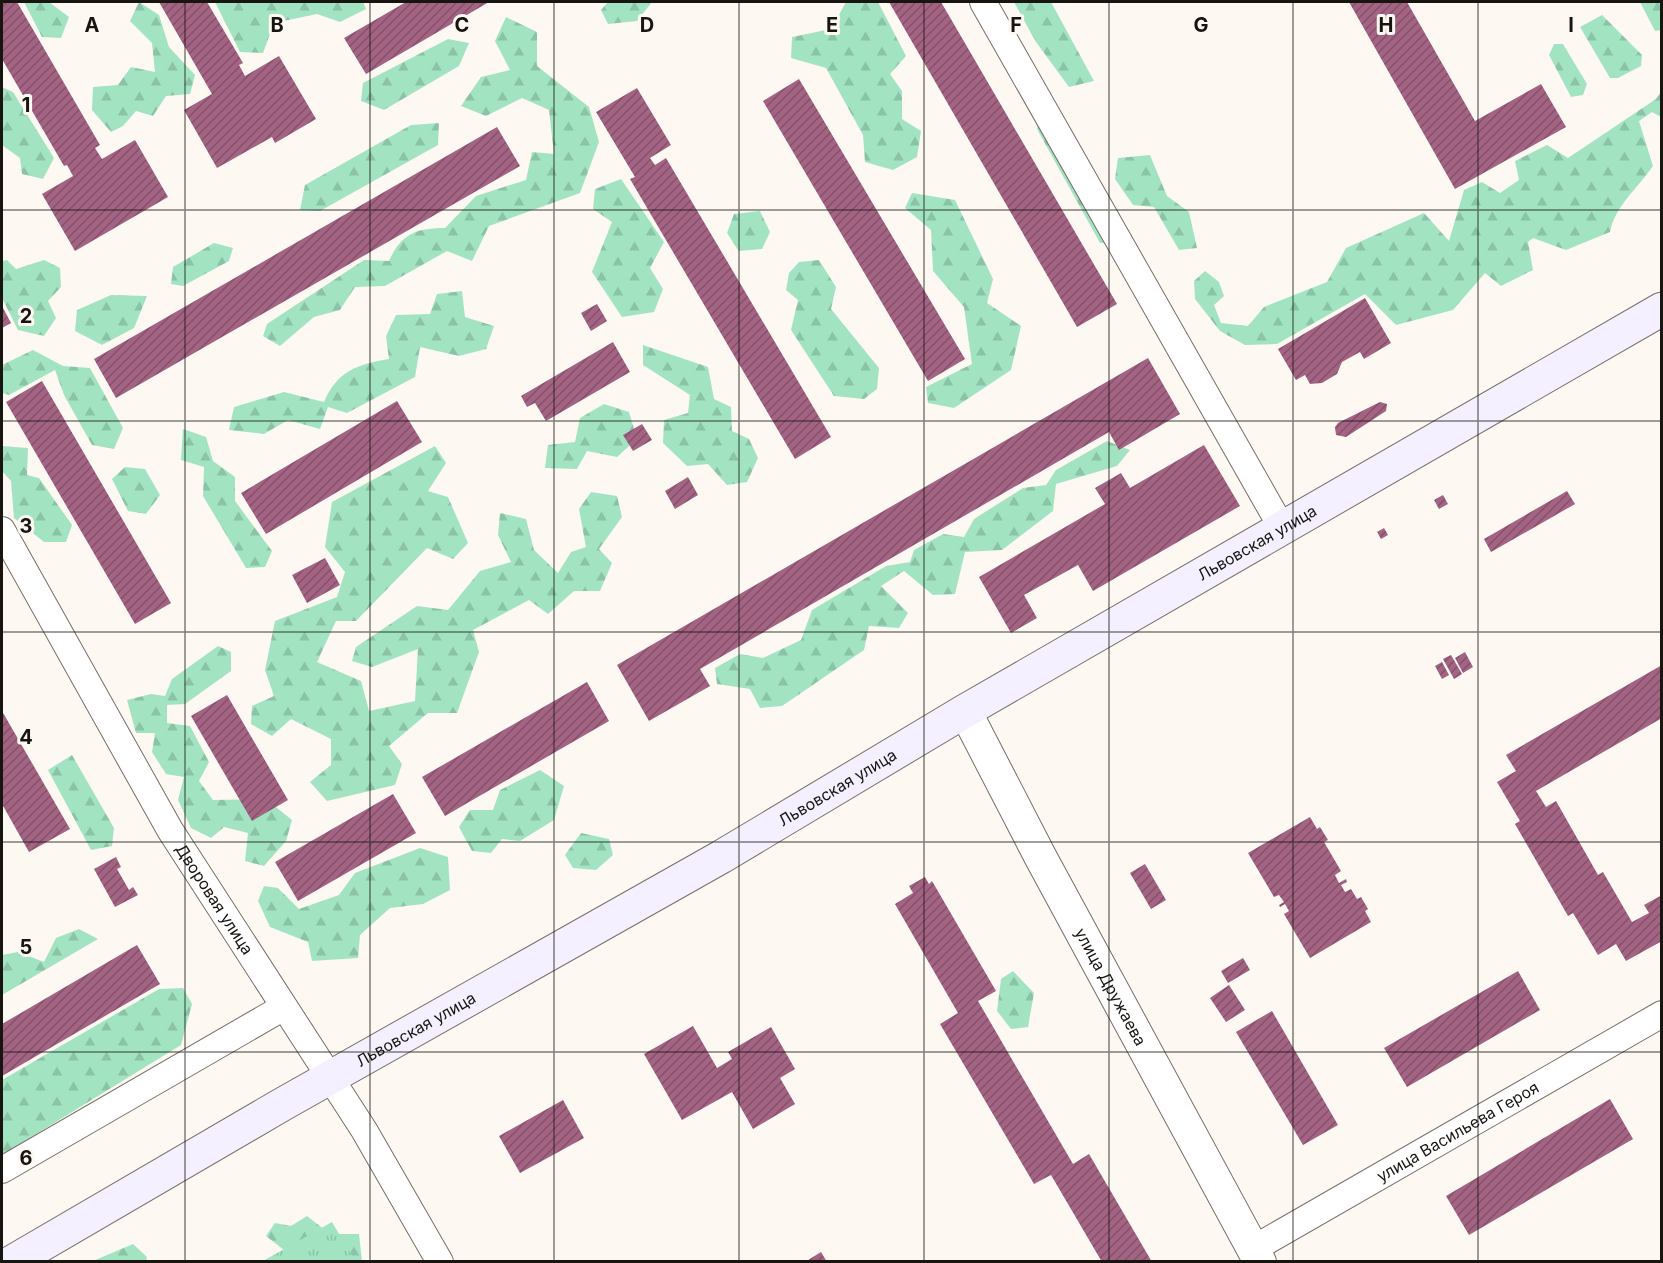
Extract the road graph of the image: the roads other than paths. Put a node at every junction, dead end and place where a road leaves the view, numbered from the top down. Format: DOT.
graph roads {
  1 [pos="983,2"];
  2 [pos="1662,309"];
  3 [pos="1282,528"];
  4 [pos="2,530"];
  5 [pos="965,711"];
  6 [pos="284,1007"];
  7 [pos="1662,1014"];
  8 [pos="328,1078"];
  9 [pos="2,1170"];
  10 [pos="1257,1255"];
  11 [pos="12,1262"];
  12 [pos="440,1262"];
  1 -- 3 [label="street"];
  2 -- 3 [label="main road, Львовская улица"];
  3 -- 5 [label="main road, Львовская улица"];
  4 -- 6 [label="street, Дворовая улица"];
  5 -- 8 [label="main road, Львовская улица"];
  5 -- 10 [label="street, улица Дружаева"];
  6 -- 8 [label="street, Дворовая улица"];
  6 -- 9 [label="street"];
  7 -- 10 [label="street, улица Васильева Героя"];
  8 -- 11 [label="main road, Львовская улица"];
  8 -- 12 [label="street, Дворовая улица"];
}
